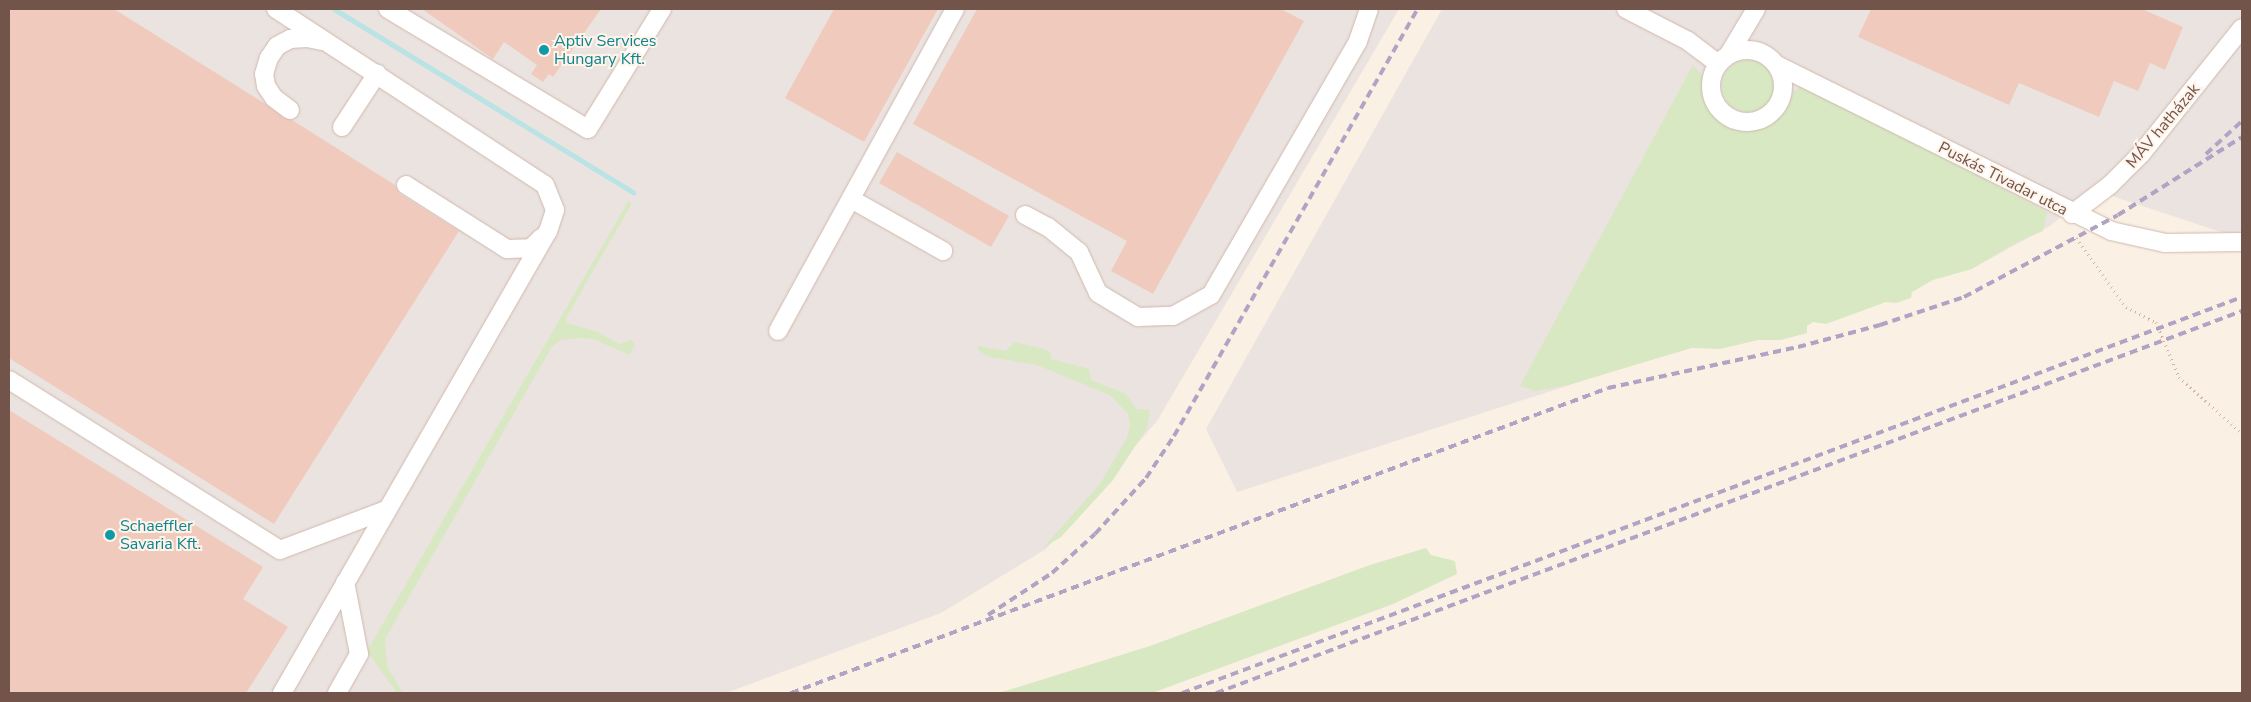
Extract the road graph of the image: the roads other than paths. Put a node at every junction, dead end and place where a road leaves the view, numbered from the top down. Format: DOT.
graph roads {
  1 [pos="270,9"];
  2 [pos="276,9"];
  3 [pos="388,9"];
  4 [pos="662,9"];
  5 [pos="956,9"];
  6 [pos="1370,9"];
  7 [pos="1626,9"];
  8 [pos="1756,9"];
  9 [pos="2242,28"];
  10 [pos="284,42"];
  11 [pos="327,42"];
  12 [pos="1723,59"];
  13 [pos="1777,65"];
  14 [pos="377,74"];
  15 [pos="290,110"];
  16 [pos="342,127"];
  17 [pos="406,185"];
  18 [pos="851,199"];
  19 [pos="2072,214"];
  20 [pos="1025,215"];
  21 [pos="548,231"];
  22 [pos="2242,242"];
  23 [pos="943,251"];
  24 [pos="778,331"];
  25 [pos="9,380"];
  26 [pos="386,510"];
  27 [pos="345,582"];
  28 [pos="282,693"];
  29 [pos="337,693"];
  1 -- 10 [label="street"];
  2 -- 11 [label="street"];
  3 -- 4 [label="street"];
  5 -- 18 [label="street"];
  6 -- 20 [label="street"];
  7 -- 12 [label="street"];
  8 -- 12 [label="street"];
  9 -- 19 [label="street, MÁV hatházak"];
  10 -- 11 [label="street"];
  10 -- 15 [label="street"];
  11 -- 14 [label="street"];
  12 -- 13 [label="street, Puskás Tivadar utca"];
  12 -- 13 [label="street"];
  13 -- 19 [label="street, Puskás Tivadar utca"];
  14 -- 16 [label="street"];
  14 -- 21 [label="street"];
  17 -- 21 [label="street"];
  18 -- 23 [label="street"];
  18 -- 24 [label="street"];
  19 -- 22 [label="street, Puskás Tivadar utca"];
  21 -- 26 [label="street"];
  25 -- 26 [label="street"];
  26 -- 27 [label="street"];
  27 -- 28 [label="street"];
  27 -- 29 [label="street"];
}
